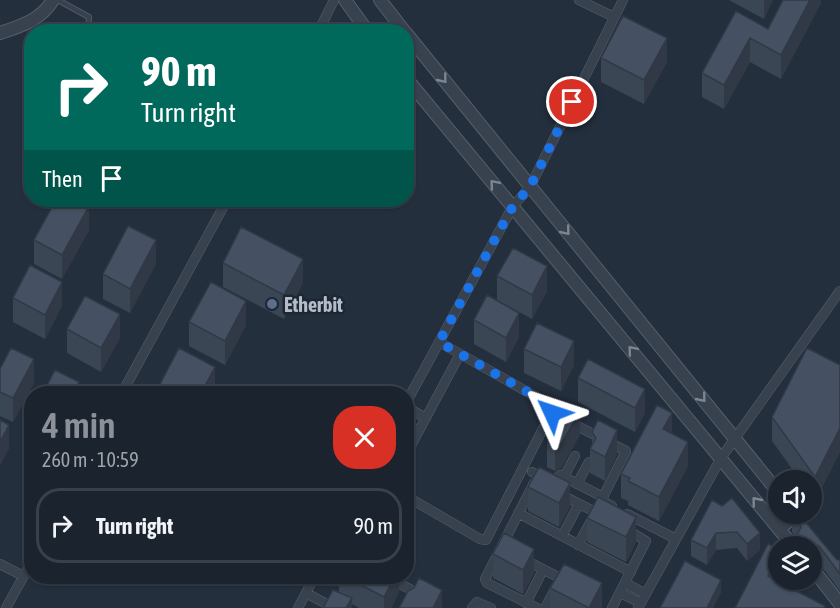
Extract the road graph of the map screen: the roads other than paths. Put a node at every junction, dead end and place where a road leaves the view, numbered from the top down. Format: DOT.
graph roads {
  1 [pos="53,0"];
  2 [pos="58,0"];
  3 [pos="334,0"];
  4 [pos="345,0"];
  5 [pos="380,0"];
  6 [pos="579,0"];
  7 [pos="623,0"];
  8 [pos="614,17"];
  9 [pos="24,24"];
  10 [pos="25,24"];
  11 [pos="89,24"];
  12 [pos="322,24"];
  13 [pos="362,24"];
  14 [pos="400,24"];
  15 [pos="0,33"];
  16 [pos="414,42"];
  17 [pos="414,88"];
  18 [pos="530,187"];
  19 [pos="513,206"];
  20 [pos="223,207"];
  21 [pos="840,291"];
  22 [pos="439,342"];
  23 [pos="460,354"];
  24 [pos="126,386"];
  25 [pos="414,390"];
  26 [pos="414,410"];
  27 [pos="552,413"];
  28 [pos="426,418"];
  29 [pos="414,428"];
  30 [pos="419,431"];
  31 [pos="735,439"];
  32 [pos="414,440"];
  33 [pos="575,456"];
  34 [pos="721,458"];
  35 [pos="589,462"];
  36 [pos="532,472"];
  37 [pos="564,477"];
  38 [pos="768,480"];
  39 [pos="578,484"];
  40 [pos="603,497"];
  41 [pos="414,501"];
  42 [pos="579,504"];
  43 [pos="595,512"];
  44 [pos="518,513"];
  45 [pos="787,524"];
  46 [pos="779,529"];
  47 [pos="562,536"];
  48 [pos="785,536"];
  49 [pos="676,539"];
  50 [pos="578,544"];
  51 [pos="509,552"];
  52 [pos="0,564"];
  53 [pos="543,570"];
  54 [pos="631,572"];
  55 [pos="23,576"];
  56 [pos="561,579"];
  57 [pos="822,581"];
  58 [pos="625,583"];
  59 [pos="311,584"];
  60 [pos="397,584"];
  61 [pos="571,584"];
  62 [pos="620,592"];
  63 [pos="306,593"];
  64 [pos="646,594"];
  65 [pos="425,598"];
  66 [pos="603,600"];
  67 [pos="526,603"];
  68 [pos="840,604"];
  69 [pos="639,606"];
  70 [pos="613,607"];
  71 [pos="6,608"];
  72 [pos="298,608"];
  73 [pos="334,608"];
  74 [pos="472,608"];
  75 [pos="491,608"];
  76 [pos="537,608"];
  77 [pos="545,608"];
  1 -- 10 [label="street"];
  2 -- 11 [label="lane"];
  3 -- 12 [label="street"];
  4 -- 13 [label="street"];
  5 -- 14 [label="street"];
  6 -- 8 [label="street"];
  7 -- 8 [label="street"];
  8 -- 18 [label="street"];
  9 -- 15 [label="street"];
  16 -- 18 [label="street, one-way"];
  19 -- 17 [label="street, one-way"];
  18 -- 19 [label="street"];
  18 -- 31 [label="street, one-way"];
  19 -- 22 [label="street"];
  34 -- 19 [label="street, one-way"];
  20 -- 24 [label="street"];
  21 -- 31 [label="street"];
  22 -- 23 [label="street"];
  22 -- 25 [label="street"];
  23 -- 27 [label="street"];
  23 -- 28 [label="street"];
  26 -- 28 [label="street"];
  27 -- 40 [label="street"];
  27 -- 41 [label="street"];
  28 -- 30 [label="street"];
  29 -- 30 [label="street"];
  30 -- 32 [label="street"];
  31 -- 34 [label="street"];
  31 -- 38 [label="street"];
  33 -- 37 [label="street"];
  46 -- 34 [label="street, one-way"];
  34 -- 49 [label="street"];
  35 -- 39 [label="street"];
  36 -- 37 [label="street"];
  37 -- 39 [label="street"];
  39 -- 40 [label="street"];
  40 -- 49 [label="street"];
  42 -- 43 [label="street"];
  42 -- 44 [label="street"];
  42 -- 47 [label="street"];
  43 -- 50 [label="street"];
  43 -- 54 [label="street"];
  44 -- 47 [label="street"];
  44 -- 51 [label="street"];
  45 -- 46 [label="street"];
  46 -- 48 [label="street"];
  47 -- 50 [label="street"];
  49 -- 64 [label="street"];
  50 -- 54 [label="street"];
  51 -- 53 [label="street"];
  51 -- 67 [label="street"];
  52 -- 55 [label="street"];
  53 -- 56 [label="street"];
  53 -- 67 [label="street"];
  54 -- 58 [label="street"];
  55 -- 71 [label="street"];
  56 -- 61 [label="street"];
  56 -- 77 [label="street"];
  57 -- 68 [label="street"];
  58 -- 62 [label="street"];
  58 -- 64 [label="street"];
  59 -- 63 [label="street"];
  60 -- 65 [label="street"];
  62 -- 69 [label="street"];
  62 -- 70 [label="street"];
  63 -- 72 [label="street"];
  63 -- 73 [label="street"];
  64 -- 69 [label="street"];
  66 -- 70 [label="street"];
  67 -- 76 [label="street"];
  74 -- 75 [label="street"];
}
